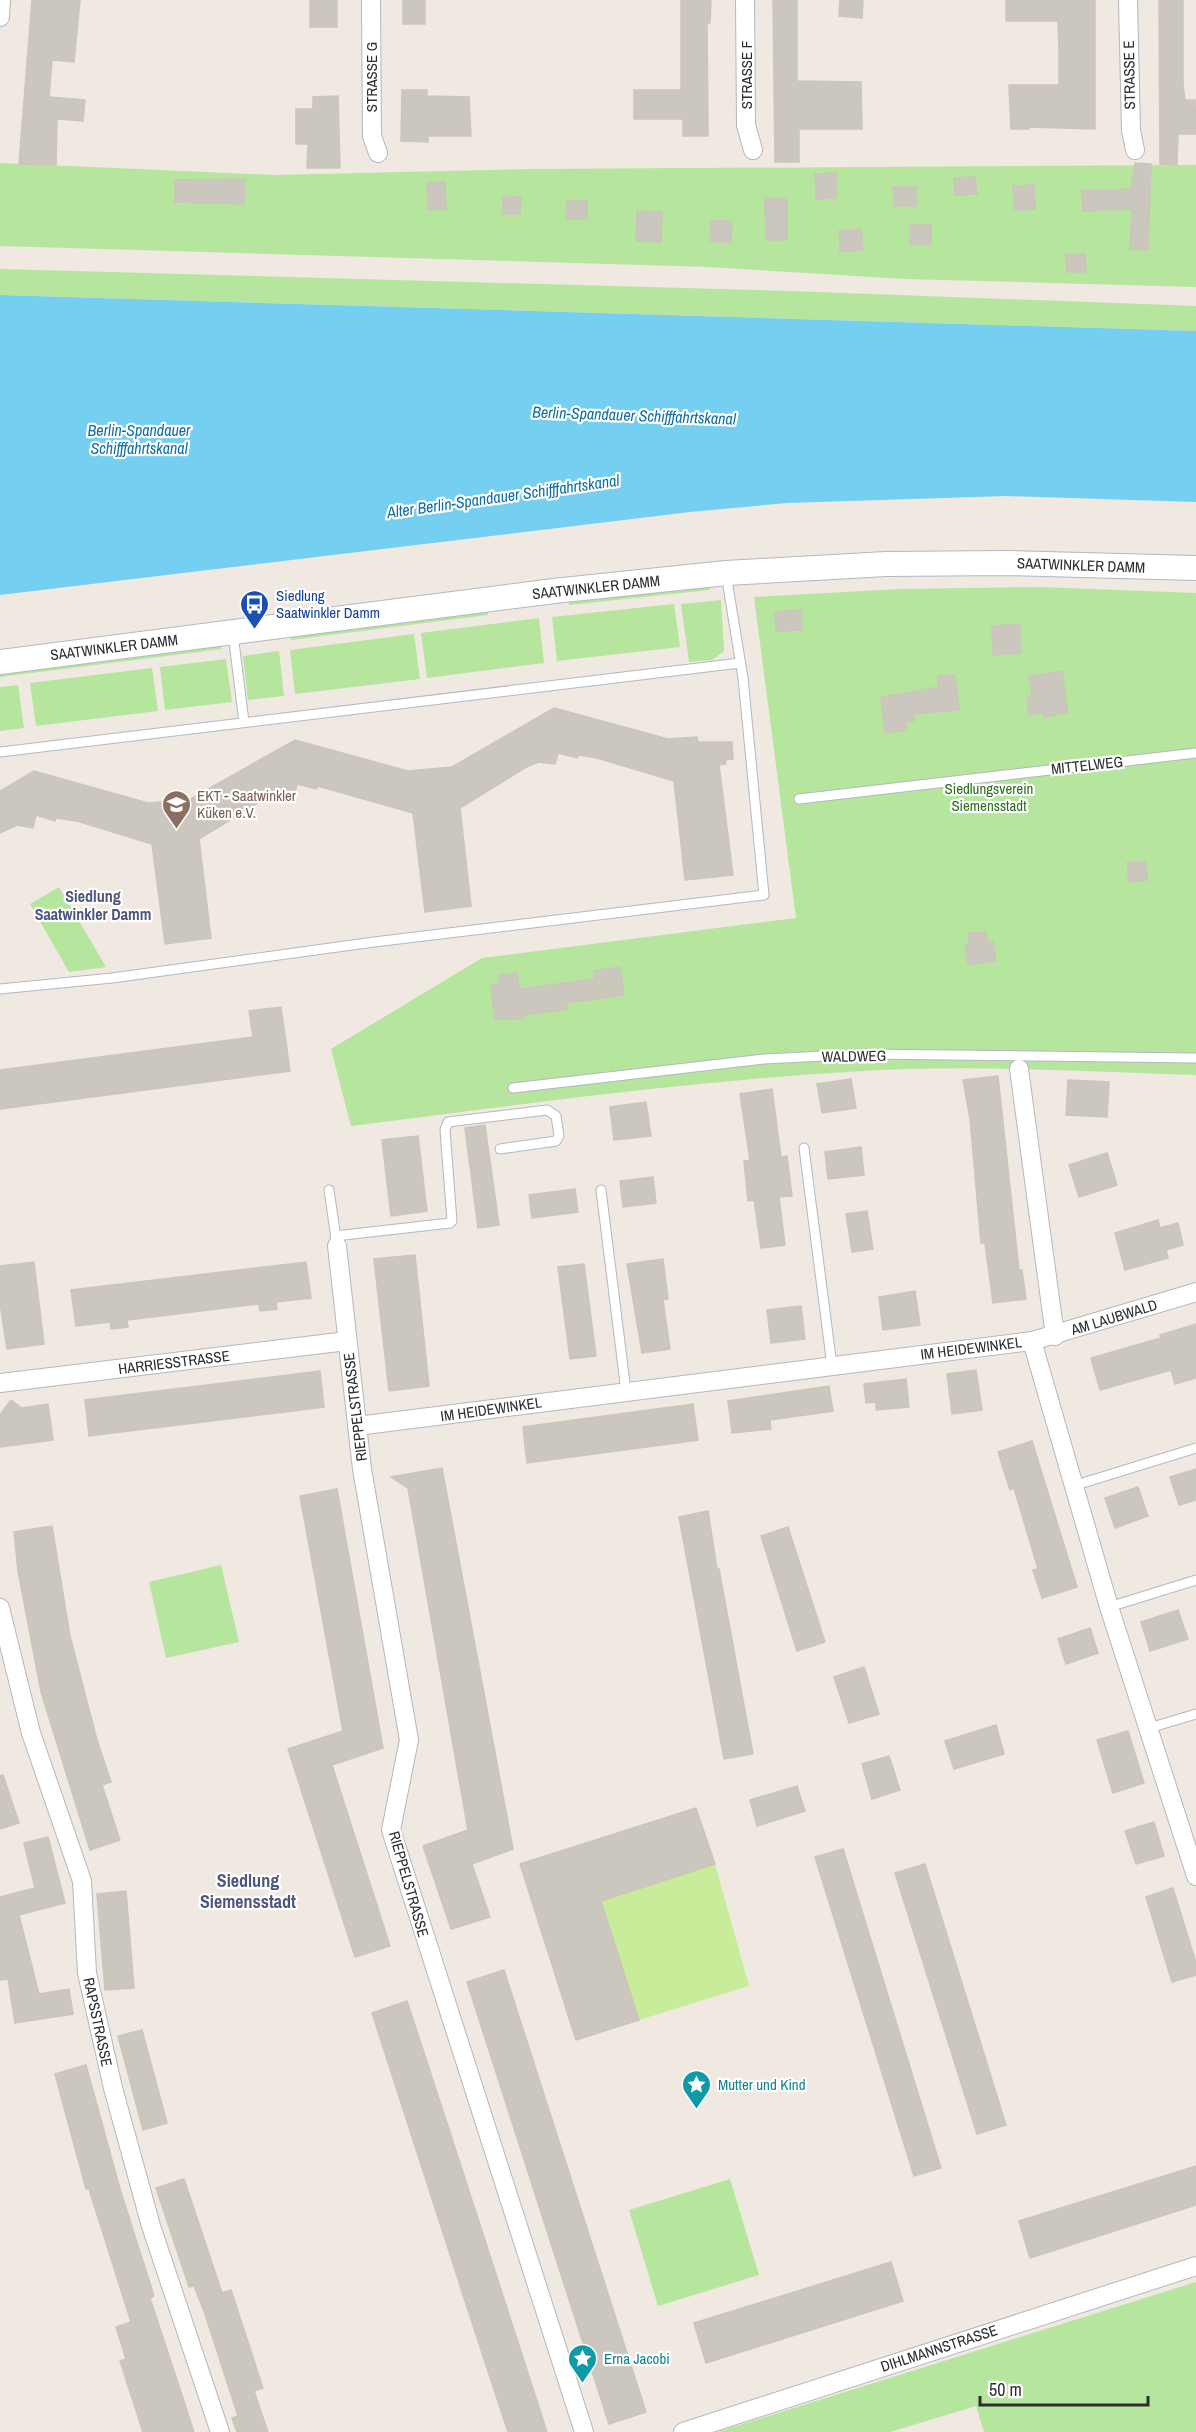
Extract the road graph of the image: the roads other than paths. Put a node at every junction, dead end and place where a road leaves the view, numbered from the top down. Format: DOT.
graph roads {
  1 [pos="1,0"];
  2 [pos="371,0"];
  3 [pos="745,0"];
  4 [pos="1128,0"];
  5 [pos="0,17"];
  6 [pos="753,150"];
  7 [pos="1135,150"];
  8 [pos="378,153"];
  9 [pos="1196,568"];
  10 [pos="726,573"];
  11 [pos="233,632"];
  12 [pos="0,662"];
  13 [pos="740,663"];
  14 [pos="244,722"];
  15 [pos="0,752"];
  16 [pos="1196,753"];
  17 [pos="798,799"];
  18 [pos="0,989"];
  19 [pos="1196,1058"];
  20 [pos="1018,1062"];
  21 [pos="513,1088"];
  22 [pos="804,1148"];
  23 [pos="500,1149"];
  24 [pos="329,1190"];
  25 [pos="601,1190"];
  26 [pos="336,1240"];
  27 [pos="1196,1292"];
  28 [pos="1055,1336"];
  29 [pos="347,1341"];
  30 [pos="1032,1341"];
  31 [pos="832,1366"];
  32 [pos="0,1383"];
  33 [pos="626,1391"];
  34 [pos="357,1426"];
  35 [pos="1196,1448"];
  36 [pos="1073,1486"];
  37 [pos="1196,1580"];
  38 [pos="1109,1607"];
  39 [pos="0,1608"];
  40 [pos="1196,1714"];
  41 [pos="1149,1728"];
  42 [pos="1192,1851"];
  43 [pos="1196,1876"];
  44 [pos="1196,2266"];
  45 [pos="220,2432"];
  46 [pos="584,2432"];
  47 [pos="683,2432"];
  1 -- 5 [label="street"];
  2 -- 8 [label="street, STRASSE G"];
  3 -- 6 [label="street, STRASSE F"];
  4 -- 7 [label="street, STRASSE E"];
  9 -- 10 [label="main road, SAATWINKLER DAMM"];
  10 -- 11 [label="main road, SAATWINKLER DAMM"];
  10 -- 13 [label="lane"];
  11 -- 12 [label="main road, SAATWINKLER DAMM"];
  11 -- 14 [label="lane"];
  13 -- 14 [label="lane"];
  13 -- 18 [label="lane"];
  14 -- 15 [label="lane"];
  16 -- 17 [label="lane, MITTELWEG"];
  19 -- 20 [label="lane, WALDWEG"];
  20 -- 21 [label="lane, WALDWEG"];
  20 -- 28 [label="street"];
  22 -- 31 [label="lane"];
  23 -- 26 [label="lane"];
  24 -- 26 [label="lane"];
  25 -- 33 [label="lane"];
  26 -- 29 [label="street, RIEPPELSTRASSE"];
  27 -- 28 [label="street, AM LAUBWALD"];
  28 -- 30 [label="street, AM LAUBWALD"];
  29 -- 32 [label="street, HARRIESSTRASSE"];
  29 -- 34 [label="street, RIEPPELSTRASSE"];
  30 -- 31 [label="street, IM HEIDEWINKEL"];
  30 -- 36 [label="street, IM HEIDEWINKEL"];
  31 -- 33 [label="street, IM HEIDEWINKEL"];
  33 -- 34 [label="street, IM HEIDEWINKEL"];
  34 -- 46 [label="street, RIEPPELSTRASSE"];
  35 -- 36 [label="lane"];
  36 -- 38 [label="street, IM HEIDEWINKEL"];
  37 -- 38 [label="lane"];
  38 -- 41 [label="street, IM HEIDEWINKEL"];
  39 -- 45 [label="street, RAPSSTRASSE"];
  40 -- 41 [label="lane"];
  41 -- 42 [label="street, IM HEIDEWINKEL"];
  42 -- 43 [label="street, IM HEIDEWINKEL"];
  44 -- 47 [label="street, DIHLMANNSTRASSE"];
}
